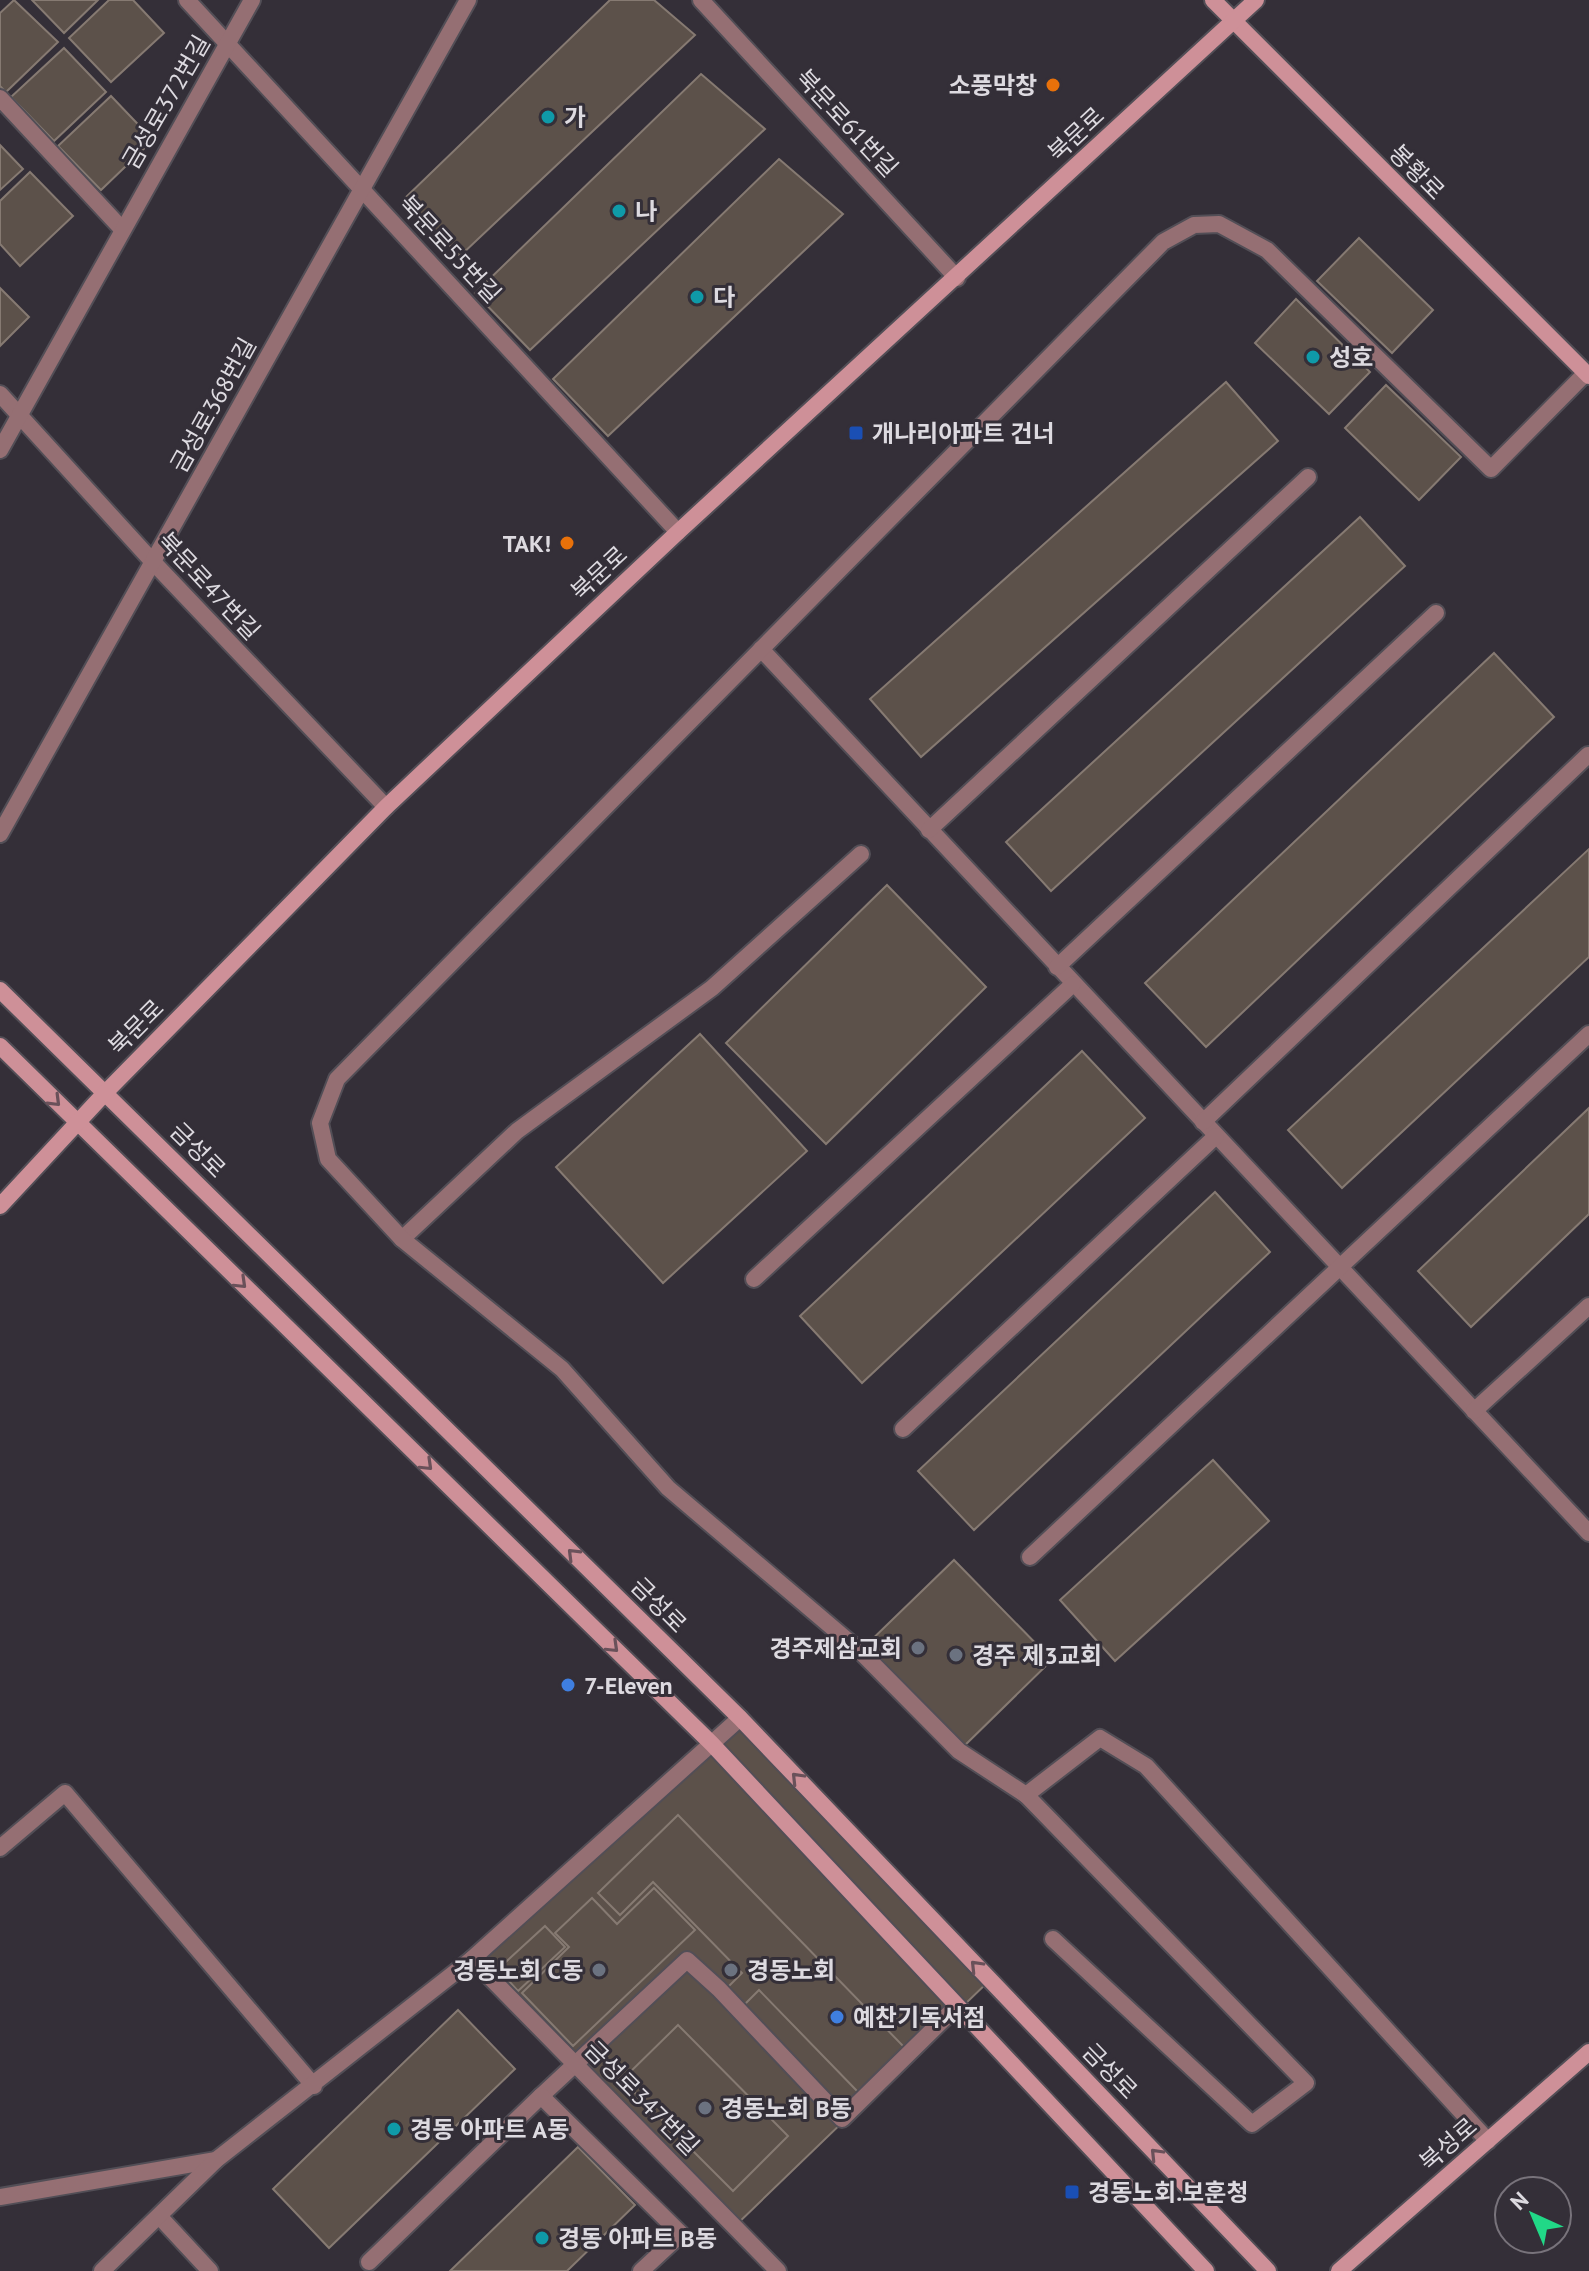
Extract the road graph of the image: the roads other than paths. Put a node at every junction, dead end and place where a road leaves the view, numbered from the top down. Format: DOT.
graph roads {
  1 [pos="187,0"];
  2 [pos="252,0"];
  3 [pos="468,0"];
  4 [pos="701,0"];
  5 [pos="1213,0"];
  6 [pos="1256,0"];
  7 [pos="1232,21"];
  8 [pos="228,44"];
  9 [pos="0,98"];
  10 [pos="362,189"];
  11 [pos="121,228"];
  12 [pos="957,278"];
  13 [pos="1587,374"];
  14 [pos="0,394"];
  15 [pos="20,416"];
  16 [pos="0,450"];
  17 [pos="1308,477"];
  18 [pos="678,532"];
  19 [pos="153,562"];
  20 [pos="1436,613"];
  21 [pos="761,649"];
  22 [pos="1588,755"];
  23 [pos="386,807"];
  24 [pos="929,830"];
  25 [pos="0,834"];
  26 [pos="861,854"];
  27 [pos="1057,967"];
  28 [pos="1073,984"];
  29 [pos="0,990"];
  30 [pos="1589,1034"];
  31 [pos="0,1046"];
  32 [pos="105,1093"];
  33 [pos="1203,1122"];
  34 [pos="78,1123"];
  35 [pos="1216,1136"];
  36 [pos="0,1206"];
  37 [pos="402,1239"];
  38 [pos="1341,1268"];
  39 [pos="754,1279"];
  40 [pos="1589,1306"];
  41 [pos="1474,1411"];
  42 [pos="903,1429"];
  43 [pos="1589,1533"];
  44 [pos="1030,1557"];
  45 [pos="740,1718"];
  46 [pos="712,1744"];
  47 [pos="1026,1795"];
  48 [pos="0,1848"];
  49 [pos="1053,1939"];
  50 [pos="472,1959"];
  51 [pos="957,2006"];
  52 [pos="1589,2052"];
  53 [pos="574,2063"];
  54 [pos="314,2086"];
  55 [pos="541,2096"];
  56 [pos="1488,2141"];
  57 [pos="216,2160"];
  58 [pos="0,2197"];
  59 [pos="159,2216"];
  60 [pos="369,2262"];
  61 [pos="102,2271"];
  62 [pos="210,2271"];
  63 [pos="641,2271"];
  64 [pos="778,2271"];
  65 [pos="1206,2271"];
  66 [pos="1268,2271"];
  67 [pos="1339,2271"];
  1 -- 8 [label="street, 북문로55번길"];
  2 -- 8 [label="street, 금성로372번길"];
  3 -- 10 [label="street, 금성로368번길"];
  4 -- 12 [label="street, 북문로61번길"];
  5 -- 7 [label="street, 봉황로"];
  6 -- 7 [label="street, 북문로"];
  7 -- 12 [label="street, 북문로"];
  7 -- 13 [label="street, 봉황로"];
  8 -- 10 [label="street, 북문로55번길"];
  8 -- 11 [label="street, 금성로372번길"];
  9 -- 11 [label="street"];
  10 -- 18 [label="street, 북문로55번길"];
  10 -- 19 [label="street, 금성로368번길"];
  11 -- 15 [label="street, 금성로372번길"];
  12 -- 18 [label="street, 북문로"];
  13 -- 21 [label="street"];
  14 -- 15 [label="street, 북문로47번길"];
  15 -- 16 [label="street, 금성로372번길"];
  15 -- 19 [label="street, 북문로47번길"];
  17 -- 24 [label="street"];
  18 -- 23 [label="street, 북문로"];
  19 -- 23 [label="street, 북문로47번길"];
  19 -- 25 [label="street, 금성로368번길"];
  20 -- 27 [label="street"];
  21 -- 24 [label="street"];
  21 -- 37 [label="street"];
  22 -- 33 [label="street"];
  23 -- 32 [label="street, 북문로"];
  24 -- 27 [label="street"];
  26 -- 37 [label="street"];
  27 -- 28 [label="street"];
  28 -- 33 [label="street"];
  28 -- 39 [label="street"];
  29 -- 32 [label="street, 금성로"];
  30 -- 38 [label="street"];
  31 -- 34 [label="street, one-way"];
  32 -- 34 [label="street, 북문로"];
  45 -- 32 [label="street, 금성로, one-way"];
  33 -- 35 [label="street"];
  34 -- 36 [label="street, 북문로"];
  34 -- 46 [label="street, one-way"];
  35 -- 38 [label="street"];
  35 -- 42 [label="street"];
  37 -- 47 [label="street"];
  38 -- 41 [label="street"];
  38 -- 44 [label="street"];
  40 -- 41 [label="street"];
  41 -- 43 [label="street"];
  45 -- 46 [label="street"];
  66 -- 45 [label="street, 금성로, one-way"];
  46 -- 50 [label="street"];
  46 -- 51 [label="street"];
  47 -- 49 [label="street"];
  47 -- 56 [label="street"];
  48 -- 54 [label="street"];
  50 -- 53 [label="street, 금성로347번길"];
  50 -- 54 [label="street"];
  51 -- 53 [label="street"];
  51 -- 65 [label="street"];
  52 -- 56 [label="street, 북성로"];
  53 -- 55 [label="street"];
  53 -- 64 [label="street, 금성로347번길"];
  54 -- 57 [label="street"];
  55 -- 60 [label="street"];
  55 -- 63 [label="street"];
  56 -- 67 [label="street, 북성로"];
  57 -- 58 [label="street"];
  57 -- 59 [label="street"];
  59 -- 61 [label="street"];
  59 -- 62 [label="street"];
}
